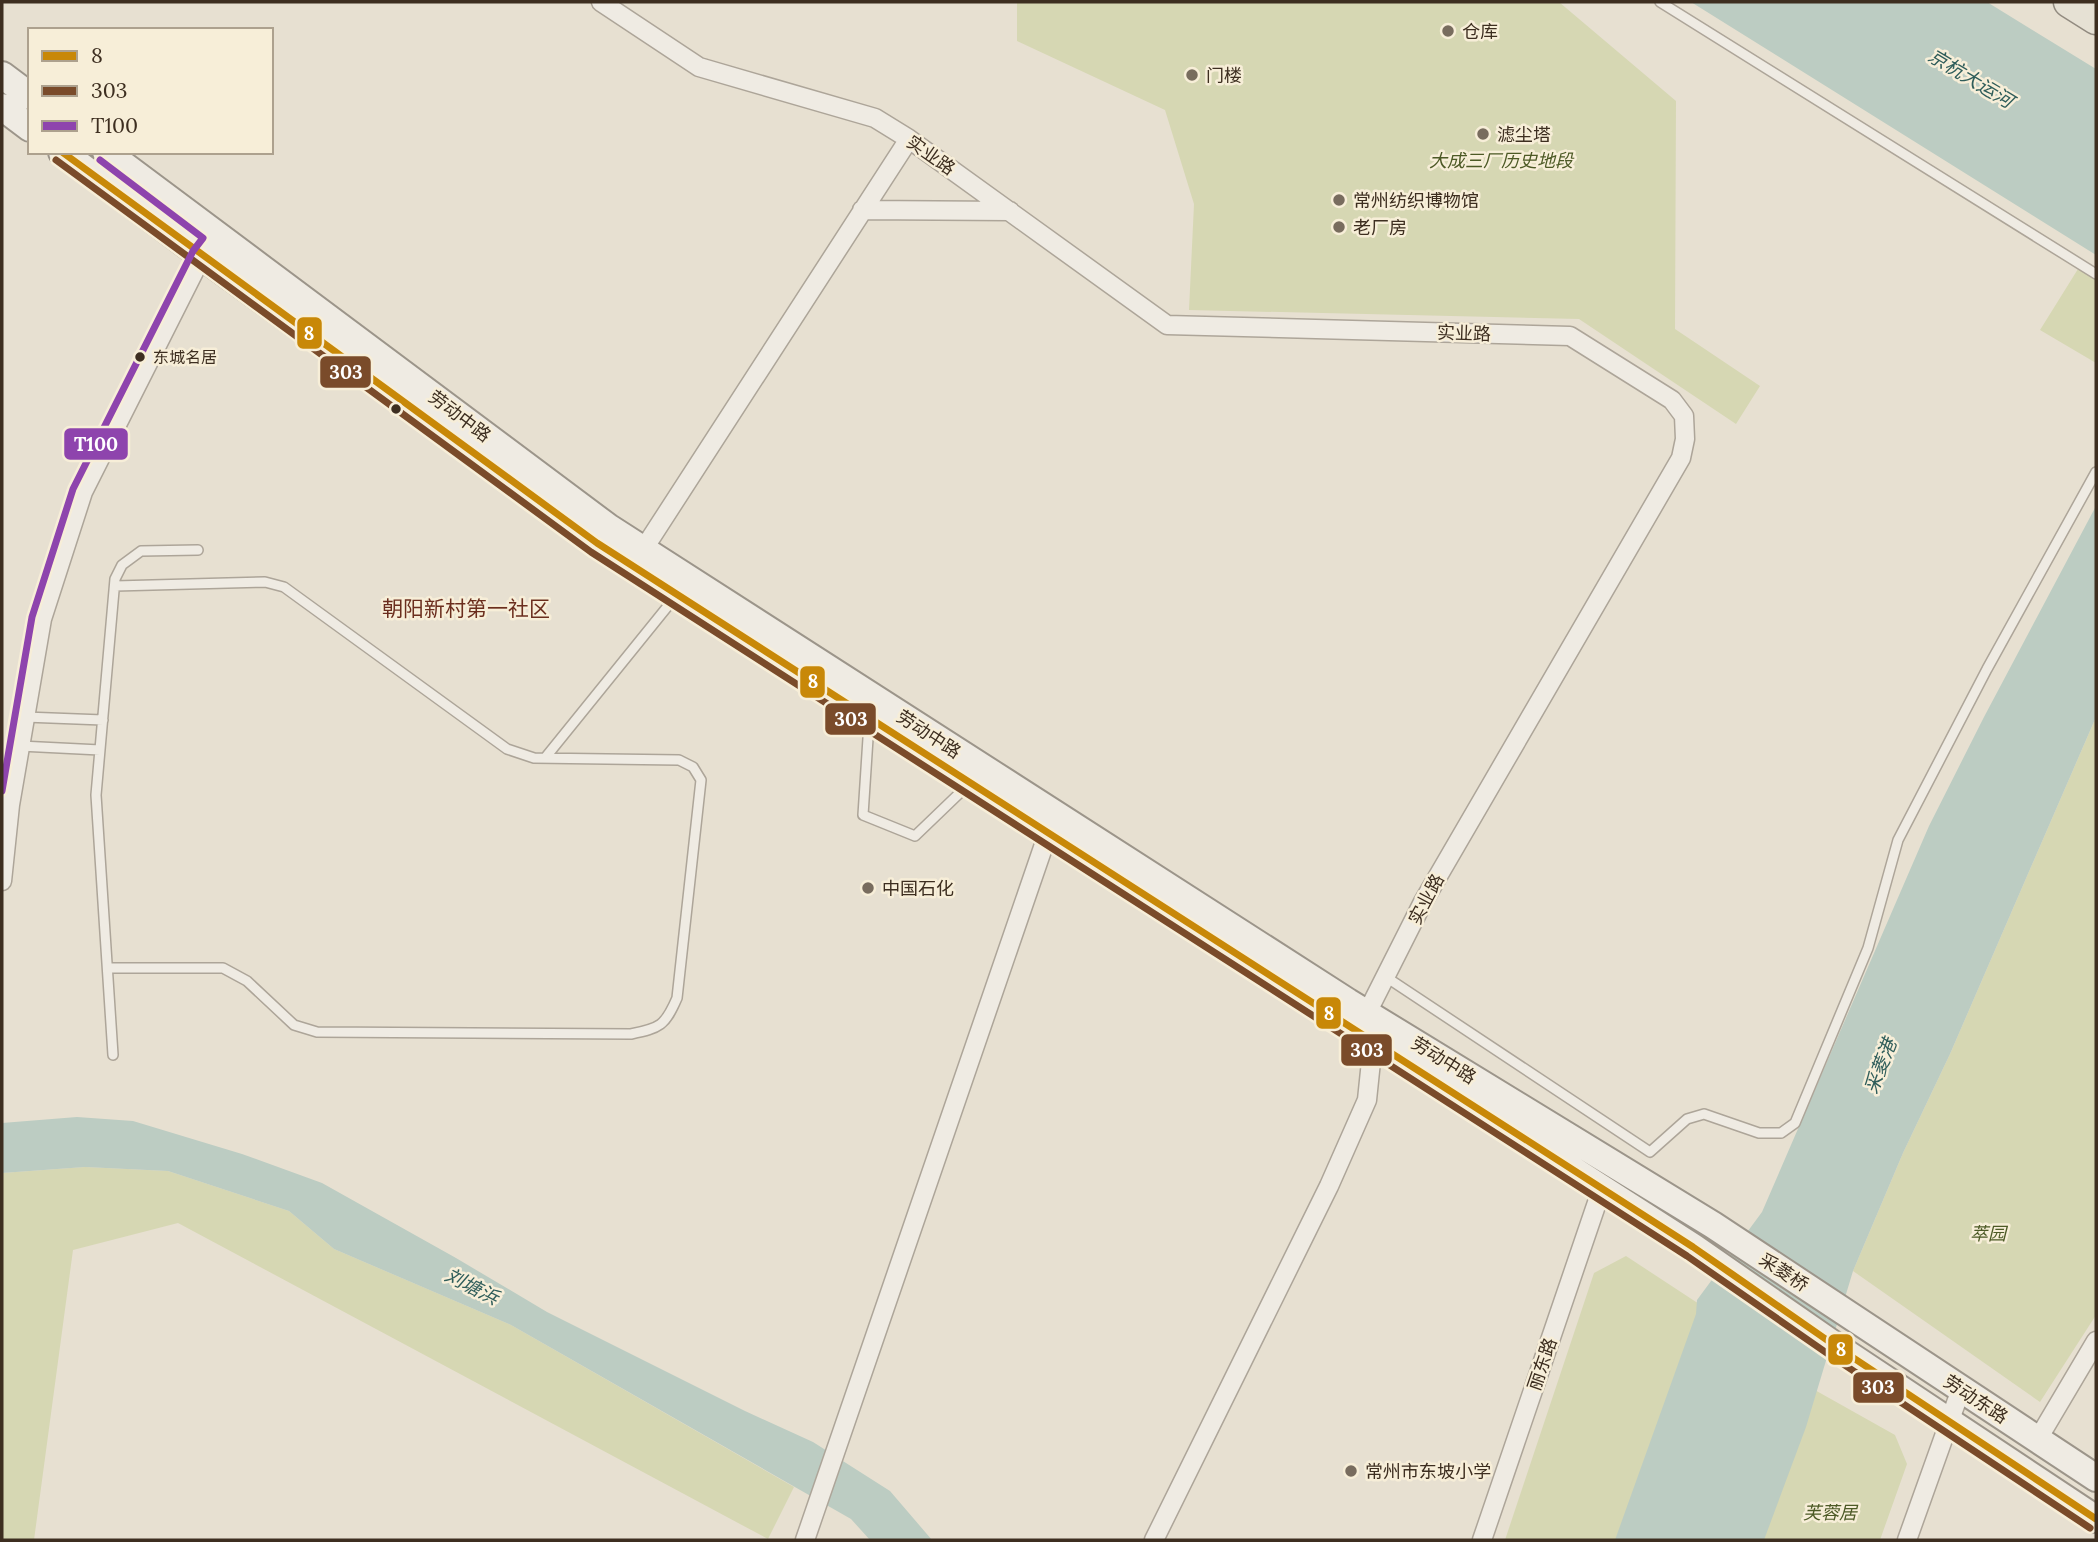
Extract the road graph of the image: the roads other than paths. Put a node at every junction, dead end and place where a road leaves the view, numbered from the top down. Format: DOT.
graph roads {
  1 [pos="601,2"];
  2 [pos="1660,2"];
  3 [pos="2069,2"];
  4 [pos="2096,19"];
  5 [pos="2,75"];
  6 [pos="28,94"];
  7 [pos="2,107"];
  8 [pos="28,126"];
  9 [pos="909,139"];
  10 [pos="65,154"];
  11 [pos="108,154"];
  12 [pos="862,211"];
  13 [pos="1010,211"];
  14 [pos="210,246"];
  15 [pos="2096,274"];
  16 [pos="2096,472"];
  17 [pos="198,550"];
  18 [pos="643,550"];
  19 [pos="115,586"];
  20 [pos="678,594"];
  21 [pos="25,717"];
  22 [pos="869,718"];
  23 [pos="103,720"];
  24 [pos="20,747"];
  25 [pos="100,750"];
  26 [pos="545,758"];
  27 [pos="971,783"];
  28 [pos="6,804"];
  29 [pos="1048,832"];
  30 [pos="2,881"];
  31 [pos="108,968"];
  32 [pos="1386,977"];
  33 [pos="1367,1013"];
  34 [pos="1373,1042"];
  35 [pos="113,1055"];
  36 [pos="1602,1188"];
  37 [pos="1713,1226"];
  38 [pos="1693,1247"];
  39 [pos="1856,1319"];
  40 [pos="2096,1341"];
  41 [pos="1838,1347"];
  42 [pos="1961,1389"];
  43 [pos="1951,1423"];
  44 [pos="2038,1439"];
  45 [pos="2096,1478"];
  46 [pos="2096,1519"];
  47 [pos="805,1540"];
  48 [pos="1154,1540"];
  49 [pos="1482,1540"];
  50 [pos="1907,1540"];
  1 -- 9 [label="street, 实业路"];
  2 -- 15 [label="lane"];
  3 -- 4 [label="main road"];
  5 -- 6 [label="main road"];
  7 -- 8 [label="main road"];
  9 -- 12 [label="street"];
  9 -- 13 [label="street, 实业路"];
  10 -- 14 [label="main road, 劳动中路"];
  11 -- 14 [label="main road, 劳动中路"];
  12 -- 13 [label="street"];
  12 -- 18 [label="street"];
  13 -- 32 [label="street, 实业路"];
  14 -- 18 [label="main road, 劳动中路"];
  14 -- 20 [label="main road, 劳动中路"];
  14 -- 21 [label="street"];
  16 -- 32 [label="lane"];
  17 -- 19 [label="lane"];
  18 -- 33 [label="main road, 劳动中路"];
  19 -- 23 [label="lane"];
  19 -- 26 [label="lane"];
  20 -- 22 [label="main road, 劳动中路"];
  20 -- 26 [label="lane"];
  21 -- 23 [label="lane"];
  21 -- 24 [label="street"];
  22 -- 27 [label="main road, 劳动中路"];
  22 -- 27 [label="lane"];
  23 -- 25 [label="lane"];
  24 -- 25 [label="lane"];
  24 -- 28 [label="street"];
  25 -- 31 [label="lane"];
  26 -- 31 [label="lane"];
  27 -- 29 [label="main road, 劳动中路"];
  28 -- 30 [label="street"];
  29 -- 34 [label="main road, 劳动中路"];
  29 -- 47 [label="street"];
  31 -- 35 [label="lane"];
  32 -- 33 [label="street, 实业路"];
  33 -- 34 [label="street"];
  33 -- 37 [label="main road, 劳动中路"];
  34 -- 36 [label="main road, 劳动中路"];
  34 -- 48 [label="street"];
  36 -- 38 [label="main road, 劳动中路"];
  36 -- 49 [label="street, 丽东路"];
  37 -- 39 [label="main road, 采菱桥"];
  38 -- 41 [label="main road, 采菱桥"];
  39 -- 42 [label="main road, 劳动东路"];
  40 -- 44 [label="street"];
  41 -- 43 [label="main road, 劳动东路"];
  42 -- 43 [label="street"];
  42 -- 44 [label="main road, 劳动东路"];
  43 -- 46 [label="main road, 劳动东路"];
  43 -- 50 [label="street"];
  44 -- 45 [label="main road, 劳动东路"];
}
